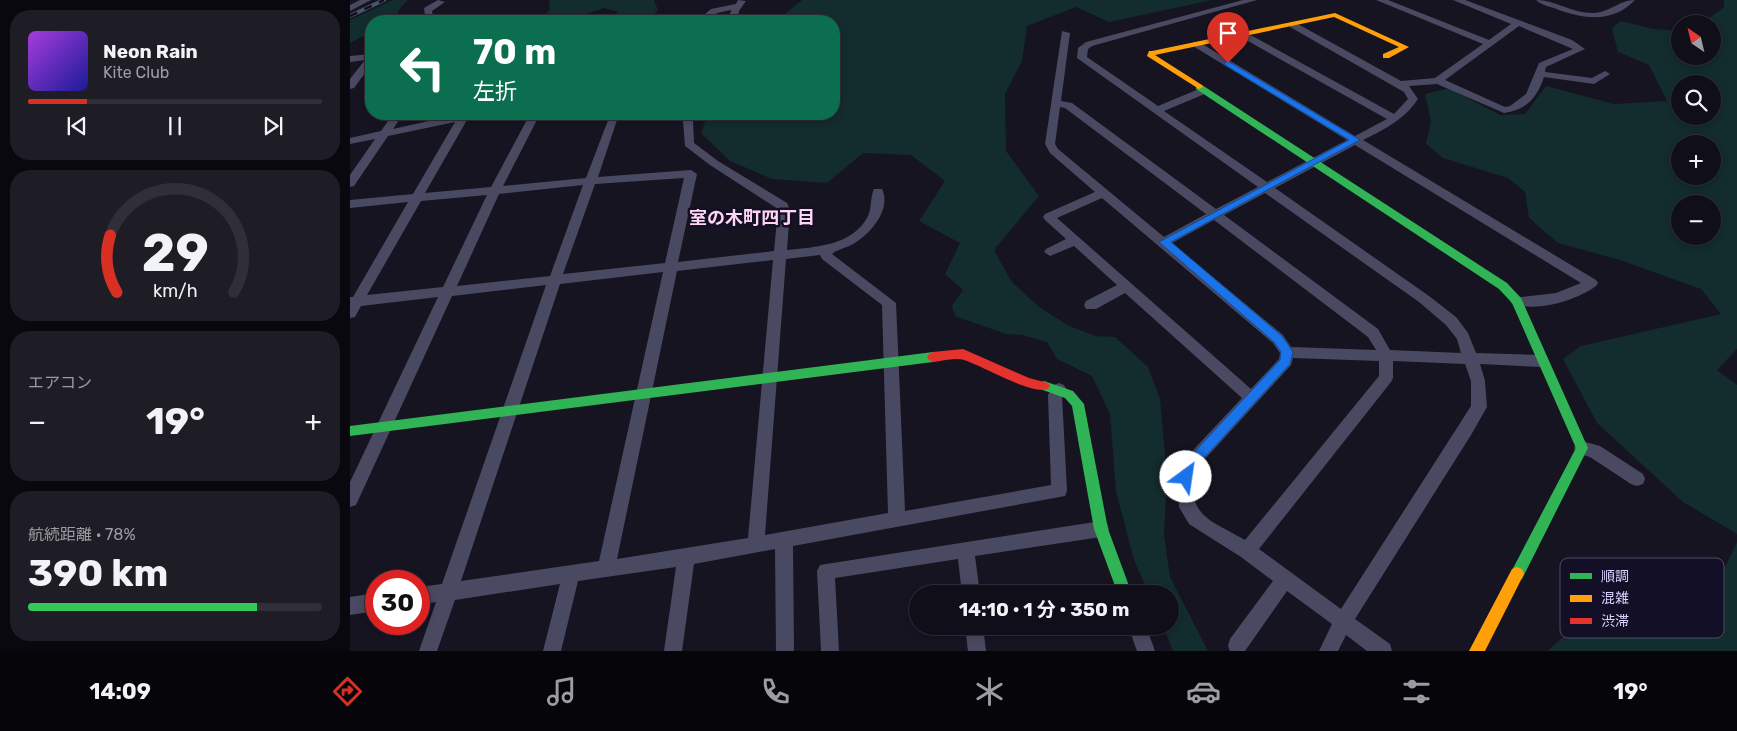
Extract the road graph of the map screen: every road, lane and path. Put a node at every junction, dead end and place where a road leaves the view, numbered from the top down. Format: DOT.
graph roads {
  1 [pos="367,0"];
  2 [pos="1253,0"];
  3 [pos="1380,0"];
  4 [pos="1457,0"];
  5 [pos="1540,0"];
  6 [pos="1631,0"];
  7 [pos="440,2"];
  8 [pos="740,3"];
  9 [pos="350,8"];
  10 [pos="429,15"];
  11 [pos="709,15"];
  12 [pos="735,15"];
  13 [pos="1518,23"];
  14 [pos="1293,25"];
  15 [pos="1066,33"];
  16 [pos="1242,34"];
  17 [pos="1489,43"];
  18 [pos="1196,44"];
  19 [pos="1063,52"];
  20 [pos="1081,53"];
  21 [pos="1386,56"];
  22 [pos="365,58"];
  23 [pos="350,59"];
  24 [pos="365,66"];
  25 [pos="1540,74"];
  26 [pos="1605,74"];
  27 [pos="1438,80"];
  28 [pos="1399,84"];
  29 [pos="350,86"];
  30 [pos="1202,91"];
  31 [pos="1057,103"];
  32 [pos="1156,111"];
  33 [pos="1395,119"];
  34 [pos="394,120"];
  35 [pos="443,120"];
  36 [pos="461,120"];
  37 [pos="532,120"];
  38 [pos="611,120"];
  39 [pos="689,120"];
  40 [pos="383,134"];
  41 [pos="1356,140"];
  42 [pos="350,141"];
  43 [pos="1312,163"];
  44 [pos="592,181"];
  45 [pos="350,184"];
  46 [pos="1265,187"];
  47 [pos="495,190"];
  48 [pos="878,192"];
  49 [pos="1102,193"];
  50 [pos="416,197"];
  51 [pos="350,204"];
  52 [pos="1214,214"];
  53 [pos="1075,240"];
  54 [pos="1164,242"];
  55 [pos="826,250"];
  56 [pos="1050,252"];
  57 [pos="781,254"];
  58 [pos="670,266"];
  59 [pos="555,279"];
  60 [pos="1127,286"];
  61 [pos="448,291"];
  62 [pos="354,301"];
  63 [pos="1517,301"];
  64 [pos="1091,305"];
  65 [pos="350,313"];
  66 [pos="1287,352"];
  67 [pos="1386,355"];
  68 [pos="1471,358"];
  69 [pos="891,361"];
  70 [pos="1542,361"];
  71 [pos="769,377"];
  72 [pos="1059,389"];
  73 [pos="642,395"];
  74 [pos="1252,398"];
  75 [pos="510,410"];
  76 [pos="385,427"];
  77 [pos="350,431"];
  78 [pos="1582,448"];
  79 [pos="1637,479"];
  80 [pos="350,500"];
  81 [pos="897,519"];
  82 [pos="1101,529"];
  83 [pos="784,538"];
  84 [pos="756,542"];
  85 [pos="966,550"];
  86 [pos="1247,551"];
  87 [pos="686,556"];
  88 [pos="606,568"];
  89 [pos="571,574"];
  90 [pos="1285,580"];
  91 [pos="970,585"];
  92 [pos="1122,585"];
  93 [pos="449,591"];
  94 [pos="430,594"];
  95 [pos="365,604"];
  96 [pos="350,606"];
  97 [pos="1342,623"];
  98 [pos="975,635"];
  99 [pos="1140,635"];
  100 [pos="1237,646"];
  101 [pos="428,651"];
  102 [pos="552,651"];
  103 [pos="673,651"];
  104 [pos="785,651"];
  105 [pos="830,651"];
  106 [pos="977,651"];
  107 [pos="1146,651"];
  108 [pos="1328,651"];
  109 [pos="1382,651"];
  110 [pos="1477,651"];
  1 -- 9 [label="street"];
  2 -- 20 [label="street"];
  3 -- 17 [label="street"];
  4 -- 13 [label="street"];
  5 -- 6 [label="street"];
  7 -- 10 [label="street"];
  8 -- 11 [label="street"];
  8 -- 12 [label="street"];
  13 -- 17 [label="street"];
  13 -- 25 [label="street"];
  14 -- 16 [label="street"];
  14 -- 21 [label="street"];
  14 -- 28 [label="street"];
  15 -- 19 [label="street"];
  16 -- 18 [label="street"];
  16 -- 33 [label="street"];
  17 -- 27 [label="street"];
  18 -- 30 [label="street"];
  18 -- 41 [label="street"];
  19 -- 20 [label="street"];
  19 -- 31 [label="street"];
  20 -- 32 [label="street"];
  22 -- 23 [label="street"];
  24 -- 29 [label="street"];
  25 -- 26 [label="street"];
  25 -- 27 [label="street"];
  27 -- 28 [label="street"];
  28 -- 33 [label="street"];
  30 -- 32 [label="street"];
  30 -- 43 [label="street"];
  31 -- 49 [label="street"];
  31 -- 52 [label="street"];
  32 -- 46 [label="street"];
  33 -- 41 [label="street"];
  34 -- 40 [label="street"];
  35 -- 40 [label="street"];
  36 -- 50 [label="street"];
  37 -- 47 [label="street"];
  38 -- 44 [label="street"];
  39 -- 57 [label="street"];
  40 -- 42 [label="street"];
  40 -- 45 [label="street"];
  41 -- 43 [label="street"];
  41 -- 63 [label="street"];
  43 -- 46 [label="street"];
  43 -- 63 [label="street"];
  44 -- 47 [label="street"];
  44 -- 58 [label="street"];
  44 -- 59 [label="street"];
  46 -- 52 [label="street"];
  46 -- 68 [label="street"];
  47 -- 50 [label="street"];
  47 -- 61 [label="street"];
  48 -- 55 [label="street"];
  49 -- 53 [label="street"];
  49 -- 54 [label="street"];
  50 -- 51 [label="street"];
  50 -- 62 [label="street"];
  52 -- 54 [label="street"];
  52 -- 67 [label="street"];
  53 -- 56 [label="street"];
  53 -- 60 [label="street"];
  54 -- 66 [label="street"];
  55 -- 57 [label="street"];
  55 -- 69 [label="street"];
  57 -- 58 [label="street"];
  57 -- 71 [label="street"];
  58 -- 59 [label="street"];
  58 -- 73 [label="street"];
  59 -- 61 [label="street"];
  59 -- 75 [label="street"];
  60 -- 64 [label="street"];
  60 -- 74 [label="street"];
  61 -- 62 [label="street"];
  61 -- 76 [label="street"];
  62 -- 65 [label="street"];
  63 -- 70 [label="street"];
  66 -- 67 [label="street"];
  66 -- 74 [label="street"];
  67 -- 68 [label="street"];
  67 -- 86 [label="street"];
  68 -- 70 [label="street"];
  68 -- 97 [label="street"];
  69 -- 71 [label="street"];
  69 -- 72 [label="street"];
  69 -- 81 [label="street"];
  70 -- 78 [label="street"];
  71 -- 73 [label="street"];
  71 -- 84 [label="street"];
  72 -- 81 [label="street"];
  72 -- 82 [label="street"];
  73 -- 75 [label="street"];
  73 -- 88 [label="street"];
  74 -- 86 [label="street"];
  75 -- 76 [label="street"];
  75 -- 93 [label="street"];
  76 -- 77 [label="street"];
  76 -- 80 [label="street"];
  78 -- 79 [label="street"];
  78 -- 110 [label="street"];
  81 -- 83 [label="street"];
  82 -- 85 [label="street"];
  82 -- 92 [label="street"];
  83 -- 84 [label="street"];
  83 -- 104 [label="street"];
  84 -- 87 [label="street"];
  85 -- 91 [label="street"];
  85 -- 105 [label="street"];
  86 -- 90 [label="street"];
  87 -- 88 [label="street"];
  87 -- 103 [label="street"];
  88 -- 89 [label="street"];
  89 -- 93 [label="street"];
  89 -- 102 [label="street"];
  90 -- 97 [label="street"];
  90 -- 100 [label="street"];
  93 -- 94 [label="street"];
  93 -- 101 [label="street"];
  95 -- 96 [label="street"];
  97 -- 108 [label="street"];
  97 -- 109 [label="street"];
  98 -- 106 [label="street"];
  99 -- 107 [label="street"];
}
